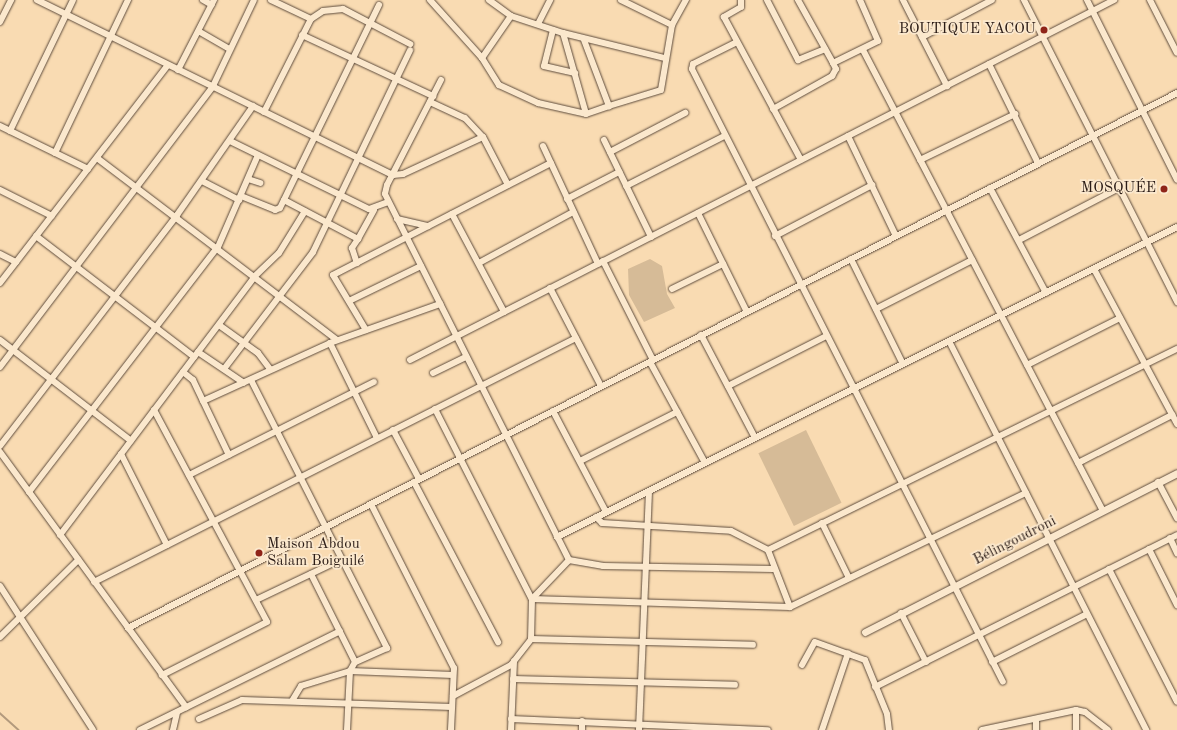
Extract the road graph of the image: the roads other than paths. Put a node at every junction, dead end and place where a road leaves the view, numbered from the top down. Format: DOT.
graph roads {
  1 [pos="11,0"];
  2 [pos="37,0"];
  3 [pos="73,0"];
  4 [pos="128,0"];
  5 [pos="203,0"];
  6 [pos="254,0"];
  7 [pos="271,0"];
  8 [pos="430,0"];
  9 [pos="489,0"];
  10 [pos="550,0"];
  11 [pos="621,0"];
  12 [pos="686,0"];
  13 [pos="741,0"];
  14 [pos="767,0"];
  15 [pos="798,0"];
  16 [pos="868,0"];
  17 [pos="903,0"];
  18 [pos="992,0"];
  19 [pos="1024,0"];
  20 [pos="1087,0"];
  21 [pos="1114,0"];
  22 [pos="1150,0"];
  23 [pos="213,2"];
  24 [pos="861,2"];
  25 [pos="378,5"];
  26 [pos="1092,11"];
  27 [pos="66,14"];
  28 [pos="511,16"];
  29 [pos="310,19"];
  30 [pos="0,22"];
  31 [pos="370,22"];
  32 [pos="538,24"];
  33 [pos="672,25"];
  34 [pos="553,30"];
  35 [pos="200,32"];
  36 [pos="563,33"];
  37 [pos="302,35"];
  38 [pos="111,36"];
  39 [pos="1043,36"];
  40 [pos="922,37"];
  41 [pos="584,40"];
  42 [pos="737,42"];
  43 [pos="825,48"];
  44 [pos="230,49"];
  45 [pos="863,50"];
  46 [pos="1177,53"];
  47 [pos="352,58"];
  48 [pos="482,58"];
  49 [pos="665,58"];
  50 [pos="833,63"];
  51 [pos="989,64"];
  52 [pos="168,65"];
  53 [pos="178,70"];
  54 [pos="574,73"];
  55 [pos="397,79"];
  56 [pos="441,80"];
  57 [pos="213,86"];
  58 [pos="947,86"];
  59 [pos="1177,92"];
  60 [pos="433,96"];
  61 [pos="430,102"];
  62 [pos="253,106"];
  63 [pos="609,106"];
  64 [pos="773,109"];
  65 [pos="1142,110"];
  66 [pos="264,112"];
  67 [pos="895,112"];
  68 [pos="685,113"];
  69 [pos="586,114"];
  70 [pos="1015,114"];
  71 [pos="0,126"];
  72 [pos="10,131"];
  73 [pos="1093,135"];
  74 [pos="314,136"];
  75 [pos="724,136"];
  76 [pos="848,136"];
  77 [pos="483,137"];
  78 [pos="604,140"];
  79 [pos="230,141"];
  80 [pos="543,146"];
  81 [pos="610,152"];
  82 [pos="55,153"];
  83 [pos="258,155"];
  84 [pos="96,158"];
  85 [pos="359,158"];
  86 [pos="801,160"];
  87 [pos="920,160"];
  88 [pos="551,163"];
  89 [pos="1038,163"];
  90 [pos="88,169"];
  91 [pos="619,172"];
  92 [pos="296,173"];
  93 [pos="393,175"];
  94 [pos="248,179"];
  95 [pos="1177,180"];
  96 [pos="202,181"];
  97 [pos="260,183"];
  98 [pos="508,185"];
  99 [pos="872,185"];
  100 [pos="626,186"];
  101 [pos="750,186"];
  102 [pos="136,187"];
  103 [pos="990,188"];
  104 [pos="1119,188"];
  105 [pos="0,190"];
  106 [pos="341,195"];
  107 [pos="240,198"];
  108 [pos="567,199"];
  109 [pos="284,200"];
  110 [pos="388,202"];
  111 [pos="374,210"];
  112 [pos="946,210"];
  113 [pos="305,212"];
  114 [pos="573,212"];
  115 [pos="698,213"];
  116 [pos="452,214"];
  117 [pos="177,215"];
  118 [pos="52,216"];
  119 [pos="397,219"];
  120 [pos="327,223"];
  121 [pos="428,226"];
  122 [pos="1177,227"];
  123 [pos="36,236"];
  124 [pos="775,236"];
  125 [pos="896,236"];
  126 [pos="406,237"];
  127 [pos="651,237"];
  128 [pos="358,239"];
  129 [pos="1019,240"];
  130 [pos="1147,242"];
  131 [pos="218,247"];
  132 [pos="0,254"];
  133 [pos="851,259"];
  134 [pos="972,260"];
  135 [pos="16,262"];
  136 [pos="357,262"];
  137 [pos="479,263"];
  138 [pos="600,263"];
  139 [pos="723,264"];
  140 [pos="421,266"];
  141 [pos="76,267"];
  142 [pos="1094,269"];
  143 [pos="255,276"];
  144 [pos="0,283"];
  145 [pos="800,285"];
  146 [pos="550,288"];
  147 [pos="672,289"];
  148 [pos="1046,293"];
  149 [pos="280,295"];
  150 [pos="116,297"];
  151 [pos="348,301"];
  152 [pos="1177,302"];
  153 [pos="440,304"];
  154 [pos="876,309"];
  155 [pos="504,312"];
  156 [pos="747,312"];
  157 [pos="1001,315"];
  158 [pos="1120,318"];
  159 [pos="219,325"];
  160 [pos="156,328"];
  161 [pos="366,330"];
  162 [pos="701,335"];
  163 [pos="826,336"];
  164 [pos="456,337"];
  165 [pos="576,338"];
  166 [pos="0,340"];
  167 [pos="337,340"];
  168 [pos="949,341"];
  169 [pos="244,342"];
  170 [pos="330,343"];
  171 [pos="1177,349"];
  172 [pos="13,350"];
  173 [pos="198,352"];
  174 [pos="466,357"];
  175 [pos="194,358"];
  176 [pos="410,360"];
  177 [pos="652,361"];
  178 [pos="903,364"];
  179 [pos="1027,365"];
  180 [pos="1145,365"];
  181 [pos="0,367"];
  182 [pos="224,369"];
  183 [pos="270,369"];
  184 [pos="183,372"];
  185 [pos="433,373"];
  186 [pos="251,380"];
  187 [pos="53,381"];
  188 [pos="374,382"];
  189 [pos="244,383"];
  190 [pos="481,386"];
  191 [pos="601,386"];
  192 [pos="728,386"];
  193 [pos="853,389"];
  194 [pos="354,392"];
  195 [pos="203,401"];
  196 [pos="435,409"];
  197 [pos="154,410"];
  198 [pos="91,411"];
  199 [pos="553,411"];
  200 [pos="1051,411"];
  201 [pos="677,412"];
  202 [pos="1172,416"];
  203 [pos="1177,424"];
  204 [pos="393,430"];
  205 [pos="277,431"];
  206 [pos="506,435"];
  207 [pos="998,437"];
  208 [pos="377,438"];
  209 [pos="755,438"];
  210 [pos="131,441"];
  211 [pos="0,446"];
  212 [pos="0,452"];
  213 [pos="121,454"];
  214 [pos="229,455"];
  215 [pos="460,458"];
  216 [pos="580,461"];
  217 [pos="705,463"];
  218 [pos="1078,463"];
  219 [pos="1177,473"];
  220 [pos="189,475"];
  221 [pos="300,478"];
  222 [pos="417,480"];
  223 [pos="1158,482"];
  224 [pos="902,484"];
  225 [pos="649,491"];
  226 [pos="29,492"];
  227 [pos="1026,493"];
  228 [pos="371,504"];
  229 [pos="1103,511"];
  230 [pos="606,512"];
  231 [pos="596,517"];
  232 [pos="1177,518"];
  233 [pos="214,521"];
  234 [pos="822,523"];
  235 [pos="647,525"];
  236 [pos="326,527"];
  237 [pos="60,535"];
  238 [pos="1177,535"];
  239 [pos="557,537"];
  240 [pos="1049,538"];
  241 [pos="1170,538"];
  242 [pos="930,540"];
  243 [pos="167,545"];
  244 [pos="1149,549"];
  245 [pos="768,550"];
  246 [pos="1177,553"];
  247 [pos="342,559"];
  248 [pos="78,560"];
  249 [pos="569,560"];
  250 [pos="645,567"];
  251 [pos="773,569"];
  252 [pos="1109,569"];
  253 [pos="240,571"];
  254 [pos="311,574"];
  255 [pos="849,578"];
  256 [pos="94,582"];
  257 [pos="0,586"];
  258 [pos="954,586"];
  259 [pos="1073,587"];
  260 [pos="532,599"];
  261 [pos="256,600"];
  262 [pos="644,602"];
  263 [pos="1177,604"];
  264 [pos="790,607"];
  265 [pos="901,613"];
  266 [pos="1087,614"];
  267 [pos="21,618"];
  268 [pos="128,628"];
  269 [pos="340,631"];
  270 [pos="865,632"];
  271 [pos="979,635"];
  272 [pos="0,637"];
  273 [pos="530,639"];
  274 [pos="642,641"];
  275 [pos="498,642"];
  276 [pos="753,645"];
  277 [pos="848,653"];
  278 [pos="514,661"];
  279 [pos="355,662"];
  280 [pos="926,662"];
  281 [pos="992,662"];
  282 [pos="802,665"];
  283 [pos="350,671"];
  284 [pos="162,675"];
  285 [pos="454,675"];
  286 [pos="513,679"];
  287 [pos="1003,682"];
  288 [pos="640,684"];
  289 [pos="735,685"];
  290 [pos="875,688"];
  291 [pos="453,696"];
  292 [pos="292,701"];
  293 [pos="1177,702"];
  294 [pos="348,704"];
  295 [pos="186,707"];
  296 [pos="452,707"];
  297 [pos="1076,710"];
  298 [pos="177,712"];
  299 [pos="199,719"];
  300 [pos="511,719"];
  301 [pos="1036,719"];
  302 [pos="582,721"];
  303 [pos="639,727"];
  304 [pos="692,728"];
  305 [pos="998,728"];
  306 [pos="93,730"];
  307 [pos="140,730"];
  308 [pos="173,730"];
  309 [pos="347,730"];
  310 [pos="451,730"];
  311 [pos="510,730"];
  312 [pos="582,730"];
  313 [pos="768,730"];
  314 [pos="822,730"];
  315 [pos="889,730"];
  316 [pos="982,730"];
  317 [pos="1036,730"];
  318 [pos="1076,730"];
  319 [pos="1108,730"];
  320 [pos="1146,730"];
  1 -- 30 [label="street"];
  2 -- 27 [label="street"];
  3 -- 27 [label="street"];
  4 -- 38 [label="street"];
  5 -- 23 [label="street"];
  6 -- 44 [label="street"];
  7 -- 29 [label="street"];
  8 -- 48 [label="street"];
  9 -- 28 [label="street"];
  10 -- 32 [label="street"];
  11 -- 33 [label="street"];
  12 -- 33 [label="street"];
  13 -- 42 [label="street"];
  14 -- 43 [label="street"];
  15 -- 43 [label="street"];
  16 -- 24 [label="street"];
  17 -- 40 [label="street"];
  18 -- 40 [label="street"];
  19 -- 39 [label="street"];
  20 -- 26 [label="street"];
  21 -- 26 [label="street"];
  22 -- 46 [label="street"];
  23 -- 35 [label="street"];
  24 -- 45 [label="street"];
  25 -- 31 [label="street"];
  26 -- 39 [label="street"];
  26 -- 65 [label="street"];
  27 -- 38 [label="street"];
  27 -- 72 [label="street"];
  28 -- 32 [label="street"];
  28 -- 48 [label="street"];
  29 -- 31 [label="street"];
  29 -- 37 [label="street"];
  31 -- 47 [label="street"];
  31 -- 55 [label="street"];
  32 -- 34 [label="street"];
  33 -- 49 [label="street"];
  34 -- 36 [label="street"];
  34 -- 54 [label="street"];
  35 -- 44 [label="street"];
  35 -- 53 [label="street"];
  36 -- 41 [label="street"];
  36 -- 54 [label="street"];
  37 -- 47 [label="street"];
  37 -- 66 [label="street"];
  38 -- 52 [label="street"];
  38 -- 82 [label="street"];
  39 -- 51 [label="street"];
  39 -- 73 [label="street"];
  40 -- 58 [label="street"];
  41 -- 49 [label="street"];
  41 -- 63 [label="street"];
  42 -- 64 [label="street"];
  42 -- 75 [label="street"];
  43 -- 50 [label="street"];
  44 -- 57 [label="street"];
  45 -- 50 [label="street"];
  45 -- 67 [label="street"];
  47 -- 55 [label="street"];
  47 -- 74 [label="street"];
  48 -- 69 [label="street"];
  49 -- 63 [label="street"];
  50 -- 64 [label="street"];
  51 -- 58 [label="street"];
  51 -- 70 [label="street"];
  52 -- 53 [label="street"];
  52 -- 84 [label="street"];
  53 -- 57 [label="street"];
  54 -- 69 [label="street"];
  55 -- 60 [label="street"];
  55 -- 85 [label="street"];
  56 -- 60 [label="street"];
  57 -- 62 [label="street"];
  57 -- 102 [label="street"];
  58 -- 67 [label="street"];
  59 -- 65 [label="street"];
  60 -- 61 [label="street"];
  61 -- 77 [label="street"];
  61 -- 93 [label="street"];
  62 -- 66 [label="street"];
  62 -- 79 [label="street"];
  63 -- 69 [label="street"];
  64 -- 86 [label="street"];
  65 -- 73 [label="street"];
  65 -- 95 [label="street"];
  66 -- 74 [label="street"];
  67 -- 76 [label="street"];
  67 -- 87 [label="street"];
  68 -- 81 [label="street"];
  70 -- 87 [label="street"];
  70 -- 89 [label="street"];
  71 -- 72 [label="street"];
  72 -- 82 [label="street"];
  73 -- 89 [label="street"];
  73 -- 104 [label="street"];
  74 -- 85 [label="street"];
  74 -- 92 [label="street"];
  75 -- 100 [label="street"];
  75 -- 101 [label="street"];
  76 -- 86 [label="street"];
  76 -- 99 [label="street"];
  77 -- 93 [label="street"];
  77 -- 98 [label="street"];
  78 -- 81 [label="street"];
  79 -- 83 [label="street"];
  79 -- 96 [label="street"];
  80 -- 88 [label="street"];
  81 -- 91 [label="street"];
  82 -- 90 [label="street"];
  83 -- 92 [label="street"];
  83 -- 94 [label="street"];
  84 -- 90 [label="street"];
  84 -- 102 [label="street"];
  85 -- 93 [label="street"];
  85 -- 106 [label="street"];
  86 -- 101 [label="street"];
  87 -- 112 [label="street"];
  88 -- 98 [label="street"];
  88 -- 108 [label="street"];
  89 -- 103 [label="street"];
  90 -- 118 [label="street"];
  91 -- 100 [label="street"];
  91 -- 108 [label="street"];
  92 -- 106 [label="street"];
  92 -- 109 [label="street"];
  93 -- 110 [label="street"];
  94 -- 97 [label="street"];
  94 -- 107 [label="street"];
  96 -- 107 [label="street"];
  96 -- 117 [label="street"];
  98 -- 116 [label="street"];
  99 -- 124 [label="street"];
  99 -- 125 [label="street"];
  100 -- 127 [label="street"];
  101 -- 115 [label="street"];
  101 -- 124 [label="street"];
  102 -- 117 [label="street"];
  102 -- 141 [label="street"];
  103 -- 112 [label="street"];
  103 -- 129 [label="street"];
  104 -- 129 [label="street"];
  104 -- 130 [label="street"];
  105 -- 118 [label="street"];
  106 -- 111 [label="street"];
  106 -- 120 [label="street"];
  107 -- 109 [label="street"];
  107 -- 131 [label="street"];
  108 -- 114 [label="street"];
  109 -- 113 [label="street"];
  110 -- 111 [label="street"];
  110 -- 119 [label="street"];
  111 -- 128 [label="street"];
  112 -- 125 [label="street"];
  112 -- 134 [label="street"];
  113 -- 120 [label="street"];
  113 -- 143 [label="street"];
  114 -- 137 [label="street"];
  114 -- 138 [label="street"];
  115 -- 127 [label="street"];
  115 -- 139 [label="street"];
  116 -- 121 [label="street"];
  116 -- 137 [label="street"];
  117 -- 131 [label="street"];
  117 -- 150 [label="street"];
  118 -- 123 [label="street"];
  119 -- 121 [label="street"];
  119 -- 126 [label="street"];
  120 -- 128 [label="street"];
  120 -- 149 [label="street"];
  121 -- 126 [label="street"];
  122 -- 130 [label="street"];
  123 -- 135 [label="street"];
  123 -- 141 [label="street"];
  124 -- 145 [label="street"];
  125 -- 133 [label="street"];
  126 -- 136 [label="street"];
  126 -- 140 [label="street"];
  127 -- 138 [label="street"];
  128 -- 136 [label="street"];
  129 -- 148 [label="street"];
  130 -- 142 [label="street"];
  130 -- 152 [label="street"];
  131 -- 143 [label="street"];
  131 -- 160 [label="street"];
  132 -- 135 [label="street"];
  133 -- 145 [label="street"];
  133 -- 154 [label="street"];
  134 -- 154 [label="street"];
  134 -- 157 [label="street"];
  135 -- 144 [label="street"];
  136 -- 151 [label="street"];
  137 -- 155 [label="street"];
  138 -- 146 [label="street"];
  138 -- 177 [label="street"];
  139 -- 147 [label="street"];
  139 -- 156 [label="street"];
  140 -- 151 [label="street"];
  140 -- 153 [label="street"];
  141 -- 150 [label="street"];
  141 -- 172 [label="street"];
  142 -- 148 [label="street"];
  142 -- 158 [label="street"];
  143 -- 149 [label="street"];
  143 -- 159 [label="street"];
  145 -- 156 [label="street"];
  145 -- 163 [label="street"];
  146 -- 155 [label="street"];
  146 -- 165 [label="street"];
  148 -- 157 [label="street"];
  149 -- 167 [label="street"];
  149 -- 169 [label="street"];
  150 -- 160 [label="street"];
  150 -- 187 [label="street"];
  151 -- 161 [label="street"];
  153 -- 161 [label="street"];
  153 -- 164 [label="street"];
  154 -- 178 [label="street"];
  155 -- 164 [label="street"];
  156 -- 162 [label="street"];
  157 -- 168 [label="street"];
  157 -- 179 [label="street"];
  158 -- 179 [label="street"];
  158 -- 180 [label="street"];
  159 -- 169 [label="street"];
  159 -- 173 [label="street"];
  160 -- 175 [label="street"];
  160 -- 198 [label="street"];
  161 -- 167 [label="street"];
  162 -- 177 [label="street"];
  162 -- 192 [label="street"];
  163 -- 192 [label="street"];
  163 -- 193 [label="street"];
  164 -- 174 [label="street"];
  164 -- 176 [label="street"];
  165 -- 190 [label="street"];
  165 -- 191 [label="street"];
  166 -- 172 [label="street"];
  167 -- 170 [label="street"];
  168 -- 178 [label="street"];
  168 -- 207 [label="street"];
  169 -- 182 [label="street"];
  169 -- 183 [label="street"];
  170 -- 183 [label="street"];
  170 -- 194 [label="street"];
  171 -- 180 [label="street"];
  172 -- 181 [label="street"];
  172 -- 187 [label="street"];
  173 -- 175 [label="street"];
  173 -- 182 [label="street"];
  174 -- 185 [label="street"];
  174 -- 190 [label="street"];
  175 -- 184 [label="street"];
  177 -- 191 [label="street"];
  177 -- 201 [label="street"];
  178 -- 193 [label="street"];
  179 -- 200 [label="street"];
  180 -- 200 [label="street"];
  180 -- 202 [label="street"];
  182 -- 189 [label="street"];
  183 -- 186 [label="street"];
  184 -- 195 [label="street"];
  184 -- 197 [label="street"];
  186 -- 189 [label="street"];
  186 -- 205 [label="street"];
  187 -- 198 [label="street"];
  187 -- 211 [label="street"];
  188 -- 194 [label="street"];
  189 -- 195 [label="street"];
  190 -- 196 [label="street"];
  190 -- 206 [label="street"];
  191 -- 199 [label="street"];
  192 -- 209 [label="street"];
  193 -- 209 [label="street"];
  193 -- 224 [label="street"];
  194 -- 205 [label="street"];
  194 -- 208 [label="street"];
  195 -- 214 [label="street"];
  196 -- 204 [label="street"];
  196 -- 215 [label="street"];
  197 -- 210 [label="street"];
  197 -- 220 [label="street"];
  198 -- 210 [label="street"];
  198 -- 226 [label="street"];
  199 -- 206 [label="street"];
  199 -- 216 [label="street"];
  200 -- 207 [label="street"];
  200 -- 218 [label="street"];
  201 -- 216 [label="street"];
  201 -- 217 [label="street"];
  202 -- 203 [label="street"];
  202 -- 218 [label="street"];
  204 -- 208 [label="street"];
  204 -- 222 [label="street"];
  205 -- 214 [label="street"];
  205 -- 221 [label="street"];
  206 -- 215 [label="street"];
  206 -- 239 [label="street"];
  207 -- 224 [label="street"];
  207 -- 227 [label="street"];
  208 -- 221 [label="street"];
  209 -- 217 [label="street"];
  210 -- 213 [label="street"];
  212 -- 226 [label="street"];
  213 -- 237 [label="street"];
  213 -- 243 [label="street"];
  214 -- 220 [label="street"];
  215 -- 222 [label="street"];
  215 -- 260 [label="street"];
  216 -- 230 [label="street"];
  217 -- 225 [label="street"];
  218 -- 229 [label="street"];
  219 -- 223 [label="street, Bélingoudroni"];
  220 -- 233 [label="street"];
  221 -- 233 [label="street"];
  221 -- 236 [label="street"];
  222 -- 228 [label="street"];
  222 -- 275 [label="street"];
  223 -- 229 [label="street, Bélingoudroni"];
  223 -- 232 [label="street"];
  224 -- 234 [label="street"];
  224 -- 242 [label="street"];
  225 -- 230 [label="street"];
  225 -- 235 [label="street"];
  226 -- 237 [label="street"];
  227 -- 240 [label="street"];
  227 -- 242 [label="street"];
  228 -- 236 [label="street"];
  228 -- 285 [label="street"];
  229 -- 240 [label="street, Bélingoudroni"];
  230 -- 231 [label="street"];
  231 -- 235 [label="street"];
  231 -- 239 [label="street"];
  233 -- 243 [label="street"];
  233 -- 253 [label="street"];
  234 -- 245 [label="street"];
  234 -- 255 [label="street"];
  235 -- 245 [label="street"];
  235 -- 250 [label="street"];
  236 -- 247 [label="street"];
  236 -- 253 [label="street"];
  237 -- 248 [label="street"];
  238 -- 241 [label="street"];
  239 -- 249 [label="street"];
  240 -- 258 [label="street, Bélingoudroni"];
  240 -- 259 [label="street"];
  241 -- 244 [label="street"];
  241 -- 246 [label="street"];
  242 -- 255 [label="street"];
  242 -- 258 [label="street"];
  243 -- 256 [label="street"];
  244 -- 252 [label="street"];
  244 -- 263 [label="street"];
  245 -- 251 [label="street"];
  247 -- 254 [label="street"];
  247 -- 279 [label="street"];
  248 -- 256 [label="street"];
  248 -- 267 [label="street"];
  249 -- 250 [label="street"];
  249 -- 260 [label="street"];
  250 -- 251 [label="street"];
  250 -- 262 [label="street"];
  251 -- 264 [label="street"];
  252 -- 259 [label="street"];
  252 -- 293 [label="street"];
  253 -- 261 [label="street"];
  253 -- 268 [label="street"];
  254 -- 261 [label="street"];
  254 -- 269 [label="street"];
  255 -- 264 [label="street"];
  256 -- 268 [label="street"];
  257 -- 267 [label="street"];
  258 -- 265 [label="street, Bélingoudroni"];
  258 -- 271 [label="street"];
  259 -- 266 [label="street"];
  259 -- 271 [label="street"];
  260 -- 262 [label="street"];
  260 -- 273 [label="street"];
  261 -- 284 [label="street"];
  262 -- 264 [label="street"];
  262 -- 274 [label="street"];
  265 -- 270 [label="street, Bélingoudroni"];
  265 -- 280 [label="street"];
  266 -- 281 [label="street"];
  266 -- 320 [label="street"];
  267 -- 272 [label="street"];
  267 -- 306 [label="street"];
  268 -- 284 [label="street"];
  269 -- 279 [label="street"];
  269 -- 295 [label="street"];
  271 -- 280 [label="street"];
  271 -- 281 [label="street"];
  273 -- 274 [label="street"];
  273 -- 278 [label="street"];
  274 -- 276 [label="street"];
  274 -- 288 [label="street"];
  277 -- 282 [label="street"];
  277 -- 290 [label="street"];
  277 -- 314 [label="street"];
  278 -- 286 [label="street"];
  278 -- 291 [label="street"];
  279 -- 283 [label="street"];
  280 -- 290 [label="street"];
  281 -- 287 [label="street"];
  283 -- 285 [label="street"];
  283 -- 292 [label="street"];
  283 -- 294 [label="street"];
  284 -- 295 [label="street"];
  285 -- 291 [label="street"];
  286 -- 288 [label="street"];
  286 -- 300 [label="street"];
  288 -- 289 [label="street"];
  288 -- 303 [label="street"];
  290 -- 315 [label="street"];
  291 -- 296 [label="street"];
  292 -- 294 [label="street"];
  292 -- 299 [label="street"];
  294 -- 296 [label="street"];
  294 -- 309 [label="street"];
  295 -- 298 [label="street"];
  296 -- 310 [label="street"];
  297 -- 301 [label="street"];
  297 -- 318 [label="street"];
  297 -- 319 [label="street"];
  298 -- 307 [label="street"];
  298 -- 308 [label="street"];
  300 -- 302 [label="street"];
  300 -- 311 [label="street"];
  301 -- 305 [label="street"];
  301 -- 317 [label="street"];
  302 -- 303 [label="street"];
  302 -- 312 [label="street"];
  303 -- 304 [label="street"];
  304 -- 313 [label="street"];
  305 -- 316 [label="street"];
}
